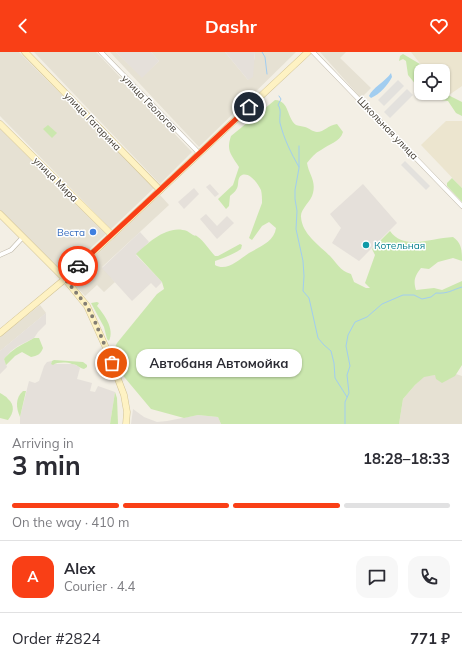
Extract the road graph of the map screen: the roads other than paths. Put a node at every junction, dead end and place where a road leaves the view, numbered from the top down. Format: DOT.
graph roads {
  1 [pos="25,52"];
  2 [pos="101,52"];
  3 [pos="308,52"];
  4 [pos="313,52"];
  5 [pos="0,124"];
  6 [pos="199,153"];
  7 [pos="160,190"];
  8 [pos="462,206"];
  9 [pos="0,214"];
  10 [pos="112,235"];
  11 [pos="23,237"];
  12 [pos="0,256"];
  13 [pos="65,279"];
  14 [pos="0,333"];
  15 [pos="126,424"];
  1 -- 7 [label="street, улица Гагарина"];
  2 -- 6 [label="street, улица Геологов"];
  3 -- 6 [label="street"];
  4 -- 8 [label="street, Школьная улица"];
  5 -- 10 [label="street, улица Мира"];
  6 -- 7 [label="street"];
  7 -- 10 [label="street"];
  9 -- 11 [label="street"];
  10 -- 13 [label="street"];
  11 -- 12 [label="street"];
  11 -- 13 [label="street"];
  13 -- 14 [label="street"];
  13 -- 15 [label="street"];
}
